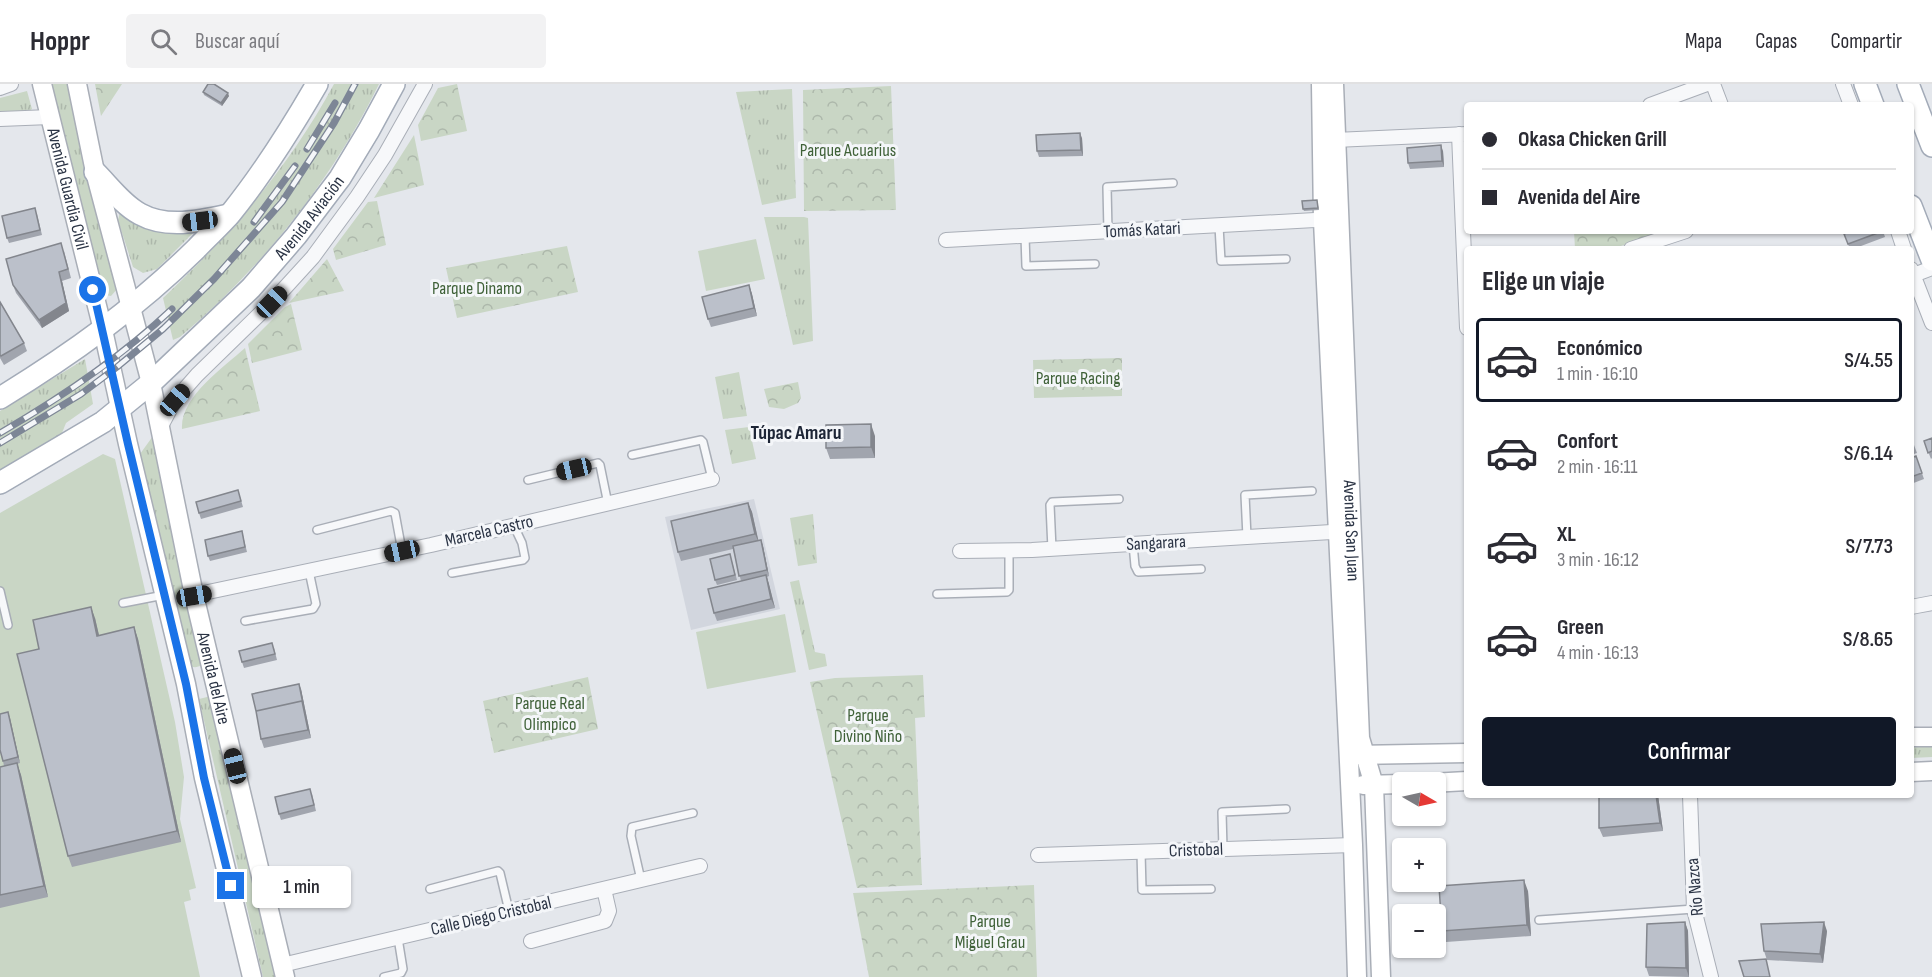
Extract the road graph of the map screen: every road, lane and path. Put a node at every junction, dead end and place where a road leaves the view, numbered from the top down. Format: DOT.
graph roads {
  1 [pos="11,84"];
  2 [pos="42,84"];
  3 [pos="77,84"];
  4 [pos="317,84"];
  5 [pos="394,84"];
  6 [pos="425,84"];
  7 [pos="1321,84"];
  8 [pos="1334,84"];
  9 [pos="1707,84"];
  10 [pos="1713,84"];
  11 [pos="1843,84"];
  12 [pos="1865,84"];
  13 [pos="1908,84"];
  14 [pos="0,88"];
  15 [pos="1658,102"];
  16 [pos="1720,102"];
  17 [pos="1850,102"];
  18 [pos="1872,102"];
  19 [pos="50,117"];
  20 [pos="0,119"];
  21 [pos="1463,134"];
  22 [pos="1335,140"];
  23 [pos="1932,147"];
  24 [pos="96,172"];
  25 [pos="1464,176"];
  26 [pos="1173,183"];
  27 [pos="1914,214"];
  28 [pos="230,215"];
  29 [pos="1330,220"];
  30 [pos="1219,226"];
  31 [pos="1108,232"];
  32 [pos="1677,234"];
  33 [pos="1025,236"];
  34 [pos="946,240"];
  35 [pos="1641,246"];
  36 [pos="1286,259"];
  37 [pos="1932,260"];
  38 [pos="1095,264"];
  39 [pos="1932,268"];
  40 [pos="1914,272"];
  41 [pos="1914,278"];
  42 [pos="132,308"];
  43 [pos="1932,323"];
  44 [pos="103,330"];
  45 [pos="151,383"];
  46 [pos="0,398"];
  47 [pos="120,408"];
  48 [pos="160,428"];
  49 [pos="632,455"];
  50 [pos="712,479"];
  51 [pos="528,480"];
  52 [pos="0,483"];
  53 [pos="1312,491"];
  54 [pos="1119,499"];
  55 [pos="608,504"];
  56 [pos="513,524"];
  57 [pos="317,530"];
  58 [pos="1346,531"];
  59 [pos="1247,537"];
  60 [pos="1133,544"];
  61 [pos="1052,549"];
  62 [pos="1009,550"];
  63 [pos="402,551"];
  64 [pos="960,551"];
  65 [pos="1201,569"];
  66 [pos="309,571"];
  67 [pos="452,573"];
  68 [pos="0,591"];
  69 [pos="937,594"];
  70 [pos="165,595"];
  71 [pos="194,596"];
  72 [pos="123,603"];
  73 [pos="1932,603"];
  74 [pos="1914,606"];
  75 [pos="244,621"];
  76 [pos="8,625"];
  77 [pos="213,676"];
  78 [pos="186,684"];
  79 [pos="1914,737"];
  80 [pos="1932,737"];
  81 [pos="1464,753"];
  82 [pos="1356,755"];
  83 [pos="1932,771"];
  84 [pos="1914,772"];
  85 [pos="1464,782"];
  86 [pos="1446,783"];
  87 [pos="1392,784"];
  88 [pos="1349,785"];
  89 [pos="1374,785"];
  90 [pos="1690,798"];
  91 [pos="1286,809"];
  92 [pos="693,813"];
  93 [pos="1353,845"];
  94 [pos="1223,849"];
  95 [pos="1141,852"];
  96 [pos="1038,855"];
  97 [pos="700,866"];
  98 [pos="641,880"];
  99 [pos="1211,888"];
  100 [pos="430,889"];
  101 [pos="604,889"];
  102 [pos="1694,909"];
  103 [pos="509,911"];
  104 [pos="1539,920"];
  105 [pos="398,938"];
  106 [pos="531,941"];
  107 [pos="284,971"];
  108 [pos="252,977"];
  109 [pos="384,977"];
  110 [pos="1357,977"];
  111 [pos="1380,977"];
  112 [pos="1711,977"];
  1 -- 14 [label="street"];
  2 -- 19 [label="main road, Avenida Guardia Civil"];
  3 -- 24 [label="main road, Avenida Guardia Civil"];
  4 -- 28 [label="main road"];
  5 -- 45 [label="main road, Avenida Aviación"];
  6 -- 48 [label="street, Avenida Aviación"];
  7 -- 29 [label="main road, Avenida San Juan"];
  8 -- 22 [label="main road, Avenida San Juan"];
  9 -- 15 [label="street"];
  10 -- 16 [label="street"];
  11 -- 17 [label="street"];
  12 -- 18 [label="main road"];
  13 -- 23 [label="main road"];
  19 -- 20 [label="street"];
  19 -- 44 [label="main road, Avenida Guardia Civil"];
  21 -- 22 [label="street"];
  21 -- 25 [label="street"];
  22 -- 29 [label="main road, Avenida San Juan"];
  24 -- 28 [label="main road"];
  24 -- 42 [label="main road, Avenida Guardia Civil"];
  26 -- 31 [label="lane"];
  27 -- 37 [label="main road"];
  28 -- 42 [label="main road"];
  29 -- 30 [label="street, Tomás Katari"];
  29 -- 58 [label="main road, Avenida San Juan"];
  30 -- 31 [label="street, Tomás Katari"];
  30 -- 36 [label="lane"];
  31 -- 33 [label="street, Tomás Katari"];
  32 -- 35 [label="street"];
  33 -- 34 [label="street, Tomás Katari"];
  33 -- 38 [label="lane"];
  39 -- 40 [label="street"];
  41 -- 43 [label="street"];
  42 -- 44 [label="main road"];
  42 -- 45 [label="main road, Avenida del Aire"];
  44 -- 46 [label="main road"];
  44 -- 47 [label="main road, Avenida del Aire"];
  45 -- 47 [label="main road, Avenida Aviación"];
  45 -- 48 [label="main road, Avenida del Aire"];
  47 -- 52 [label="main road, Avenida Aviación"];
  47 -- 70 [label="main road, Avenida del Aire"];
  48 -- 71 [label="main road, Avenida del Aire"];
  49 -- 50 [label="lane"];
  50 -- 55 [label="street, Marcela Castro"];
  51 -- 55 [label="lane"];
  53 -- 59 [label="lane"];
  54 -- 61 [label="lane"];
  55 -- 56 [label="street, Marcela Castro"];
  56 -- 63 [label="street, Marcela Castro"];
  56 -- 67 [label="lane"];
  57 -- 63 [label="lane"];
  58 -- 59 [label="street, Sangarara"];
  58 -- 82 [label="main road, Avenida San Juan"];
  59 -- 60 [label="street, Sangarara"];
  60 -- 61 [label="street, Sangarara"];
  60 -- 65 [label="lane"];
  61 -- 62 [label="street, Sangarara"];
  62 -- 64 [label="street, Sangarara"];
  62 -- 69 [label="lane"];
  63 -- 66 [label="street, Marcela Castro"];
  66 -- 71 [label="street, Marcela Castro"];
  66 -- 75 [label="lane"];
  68 -- 76 [label="lane"];
  70 -- 72 [label="lane"];
  70 -- 78 [label="main road, Avenida del Aire"];
  71 -- 77 [label="main road, Avenida del Aire"];
  73 -- 74 [label="street"];
  77 -- 78 [label="main road"];
  77 -- 107 [label="main road, Avenida del Aire"];
  78 -- 108 [label="main road, Avenida del Aire"];
  79 -- 80 [label="main road"];
  81 -- 82 [label="main road"];
  82 -- 88 [label="main road, Avenida San Juan"];
  82 -- 89 [label="main road, Avenida San Juan"];
  83 -- 84 [label="main road"];
  85 -- 86 [label="main road"];
  87 -- 89 [label="main road"];
  88 -- 89 [label="main road"];
  88 -- 93 [label="main road, Avenida San Juan"];
  89 -- 111 [label="main road, Avenida San Juan"];
  90 -- 102 [label="street, Río Nazca"];
  91 -- 94 [label="lane"];
  92 -- 98 [label="lane"];
  93 -- 94 [label="street, Cristobal"];
  93 -- 110 [label="main road, Avenida San Juan"];
  94 -- 95 [label="street, Cristobal"];
  95 -- 96 [label="street, Cristobal"];
  95 -- 99 [label="lane"];
  97 -- 98 [label="street, Calle Diego Cristobal"];
  98 -- 101 [label="street, Calle Diego Cristobal"];
  100 -- 103 [label="lane"];
  101 -- 103 [label="street, Calle Diego Cristobal"];
  101 -- 106 [label="street"];
  102 -- 104 [label="lane"];
  102 -- 112 [label="street, Río Nazca"];
  103 -- 105 [label="street, Calle Diego Cristobal"];
  105 -- 107 [label="street, Calle Diego Cristobal"];
  105 -- 109 [label="lane"];
}
